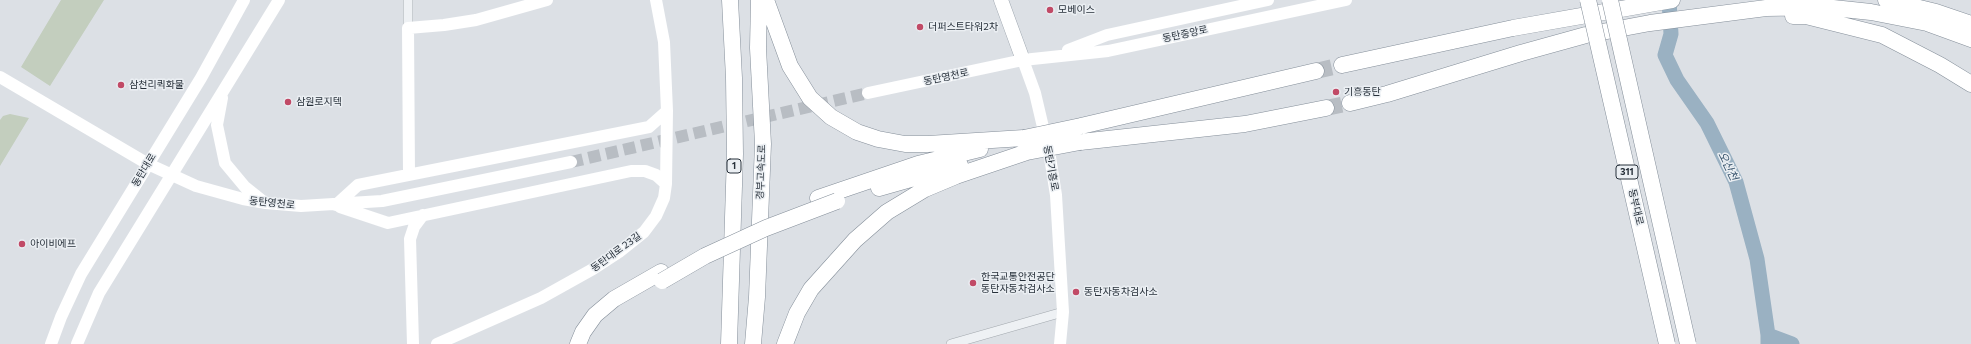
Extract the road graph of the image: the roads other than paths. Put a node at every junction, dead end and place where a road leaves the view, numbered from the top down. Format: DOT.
graph roads {
  1 [pos="244,0"];
  2 [pos="279,0"];
  3 [pos="408,0"];
  4 [pos="547,0"];
  5 [pos="656,0"];
  6 [pos="730,0"];
  7 [pos="758,0"];
  8 [pos="766,0"];
  9 [pos="1001,0"];
  10 [pos="1268,0"];
  11 [pos="1346,0"];
  12 [pos="1588,0"];
  13 [pos="1610,0"];
  14 [pos="1672,0"];
  15 [pos="1886,0"];
  16 [pos="1248,2"];
  17 [pos="1731,13"];
  18 [pos="1971,24"];
  19 [pos="408,28"];
  20 [pos="1971,39"];
  21 [pos="1052,56"];
  22 [pos="1023,60"];
  23 [pos="1342,65"];
  24 [pos="1316,70"];
  25 [pos="1,80"];
  26 [pos="1970,82"];
  27 [pos="223,92"];
  28 [pos="868,93"];
  29 [pos="1350,103"];
  30 [pos="1326,108"];
  31 [pos="667,111"];
  32 [pos="1025,145"];
  33 [pos="571,162"];
  34 [pos="148,164"];
  35 [pos="410,174"];
  36 [pos="171,175"];
  37 [pos="666,184"];
  38 [pos="266,203"];
  39 [pos="336,205"];
  40 [pos="423,215"];
  41 [pos="388,223"];
  42 [pos="410,239"];
  43 [pos="661,276"];
  44 [pos="1063,312"];
  45 [pos="728,340"];
  46 [pos="51,344"];
  47 [pos="77,344"];
  48 [pos="413,344"];
  49 [pos="437,344"];
  50 [pos="578,344"];
  51 [pos="589,344"];
  52 [pos="753,344"];
  53 [pos="785,344"];
  54 [pos="950,344"];
  55 [pos="1060,344"];
  56 [pos="1667,344"];
  57 [pos="1688,344"];
  1 -- 34 [label="street, 동탄대로"];
  2 -- 27 [label="street"];
  3 -- 19 [label="street"];
  4 -- 19 [label="street"];
  5 -- 31 [label="street, 동탄대로 23길"];
  6 -- 45 [label="highway, 1"];
  7 -- 52 [label="highway, 경부고속도로"];
  8 -- 32 [label="highway"];
  9 -- 22 [label="main road, 동탄기흥로"];
  10 -- 16 [label="street"];
  11 -- 21 [label="street, 동탄중앙로"];
  12 -- 56 [label="highway, 동부대로 / 311, bridge"];
  13 -- 57 [label="highway, 동부대로 / 311, bridge"];
  14 -- 23 [label="highway, bridge"];
  15 -- 18 [label="highway"];
  16 -- 21 [label="street"];
  17 -- 20 [label="highway"];
  17 -- 26 [label="highway"];
  17 -- 29 [label="highway, bridge"];
  19 -- 35 [label="street"];
  21 -- 22 [label="street, 동탄중앙로"];
  22 -- 28 [label="street, 동탄영천로"];
  22 -- 44 [label="street, 동탄기흥로"];
  24 -- 32 [label="highway, bridge"];
  25 -- 34 [label="street, 동탄영천로"];
  27 -- 36 [label="street"];
  27 -- 38 [label="street"];
  30 -- 32 [label="highway, bridge"];
  31 -- 35 [label="street"];
  31 -- 37 [label="street, 동탄대로 23길"];
  32 -- 43 [label="highway, bridge"];
  32 -- 43 [label="highway"];
  32 -- 53 [label="highway"];
  33 -- 39 [label="street, 동탄영천로"];
  34 -- 36 [label="street, 동탄영천로"];
  34 -- 46 [label="street, 동탄대로"];
  35 -- 39 [label="street"];
  36 -- 38 [label="street, 동탄영천로"];
  36 -- 47 [label="street"];
  37 -- 40 [label="street"];
  37 -- 49 [label="street, 동탄대로 23길"];
  38 -- 39 [label="street, 동탄영천로"];
  39 -- 41 [label="street"];
  40 -- 41 [label="street"];
  40 -- 42 [label="street"];
  41 -- 42 [label="street"];
  42 -- 48 [label="street"];
  43 -- 50 [label="highway"];
  43 -- 51 [label="highway"];
  44 -- 54 [label="street"];
  44 -- 55 [label="street, 동탄기흥로"];
}
